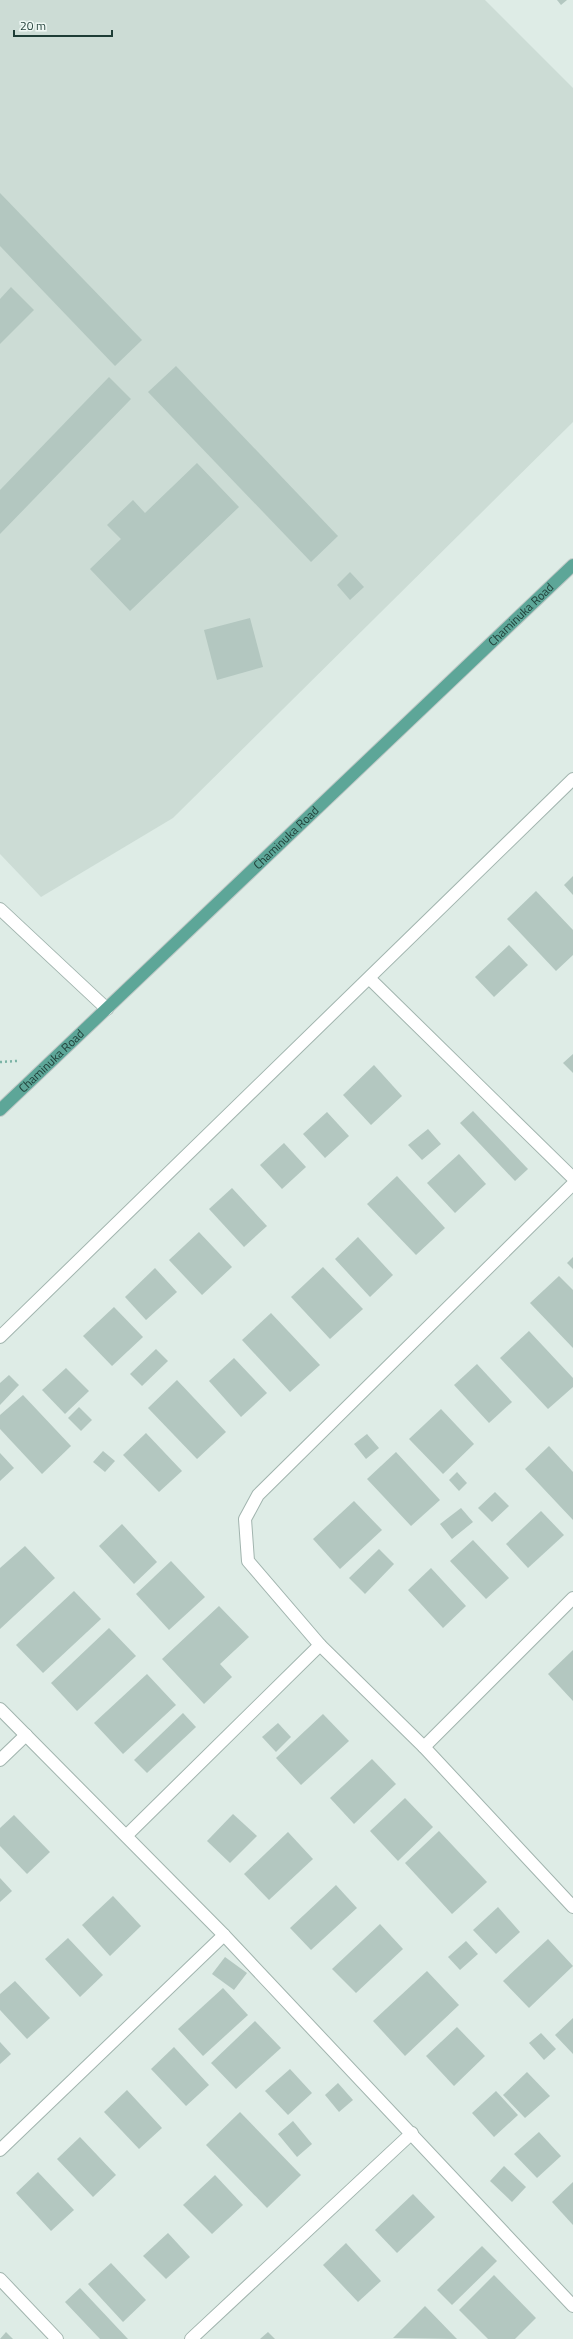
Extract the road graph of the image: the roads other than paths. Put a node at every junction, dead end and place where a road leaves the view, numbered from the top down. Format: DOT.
graph roads {
  1 [pos="573,565"];
  2 [pos="573,778"];
  3 [pos="0,909"];
  4 [pos="370,979"];
  5 [pos="107,1009"];
  6 [pos="0,1110"];
  7 [pos="573,1178"];
  8 [pos="573,1184"];
  9 [pos="0,1337"];
  10 [pos="573,1598"];
  11 [pos="320,1645"];
  12 [pos="0,1709"];
  13 [pos="26,1735"];
  14 [pos="424,1747"];
  15 [pos="0,1760"];
  16 [pos="127,1835"];
  17 [pos="573,1907"];
  18 [pos="224,1935"];
  19 [pos="412,2133"];
  20 [pos="0,2150"];
  21 [pos="0,2279"];
  22 [pos="573,2306"];
  23 [pos="57,2339"];
  24 [pos="191,2339"];
  1 -- 5 [label="main road, Chaminuka Road"];
  2 -- 4 [label="street"];
  3 -- 5 [label="street"];
  4 -- 7 [label="street"];
  4 -- 9 [label="street"];
  5 -- 6 [label="main road, Chaminuka Road"];
  8 -- 11 [label="street"];
  10 -- 14 [label="street"];
  11 -- 14 [label="street"];
  11 -- 16 [label="street"];
  12 -- 13 [label="street"];
  13 -- 15 [label="street"];
  13 -- 16 [label="street"];
  14 -- 17 [label="street"];
  16 -- 18 [label="street"];
  18 -- 19 [label="street"];
  18 -- 20 [label="street"];
  19 -- 22 [label="street"];
  19 -- 24 [label="street"];
  21 -- 23 [label="street"];
}
